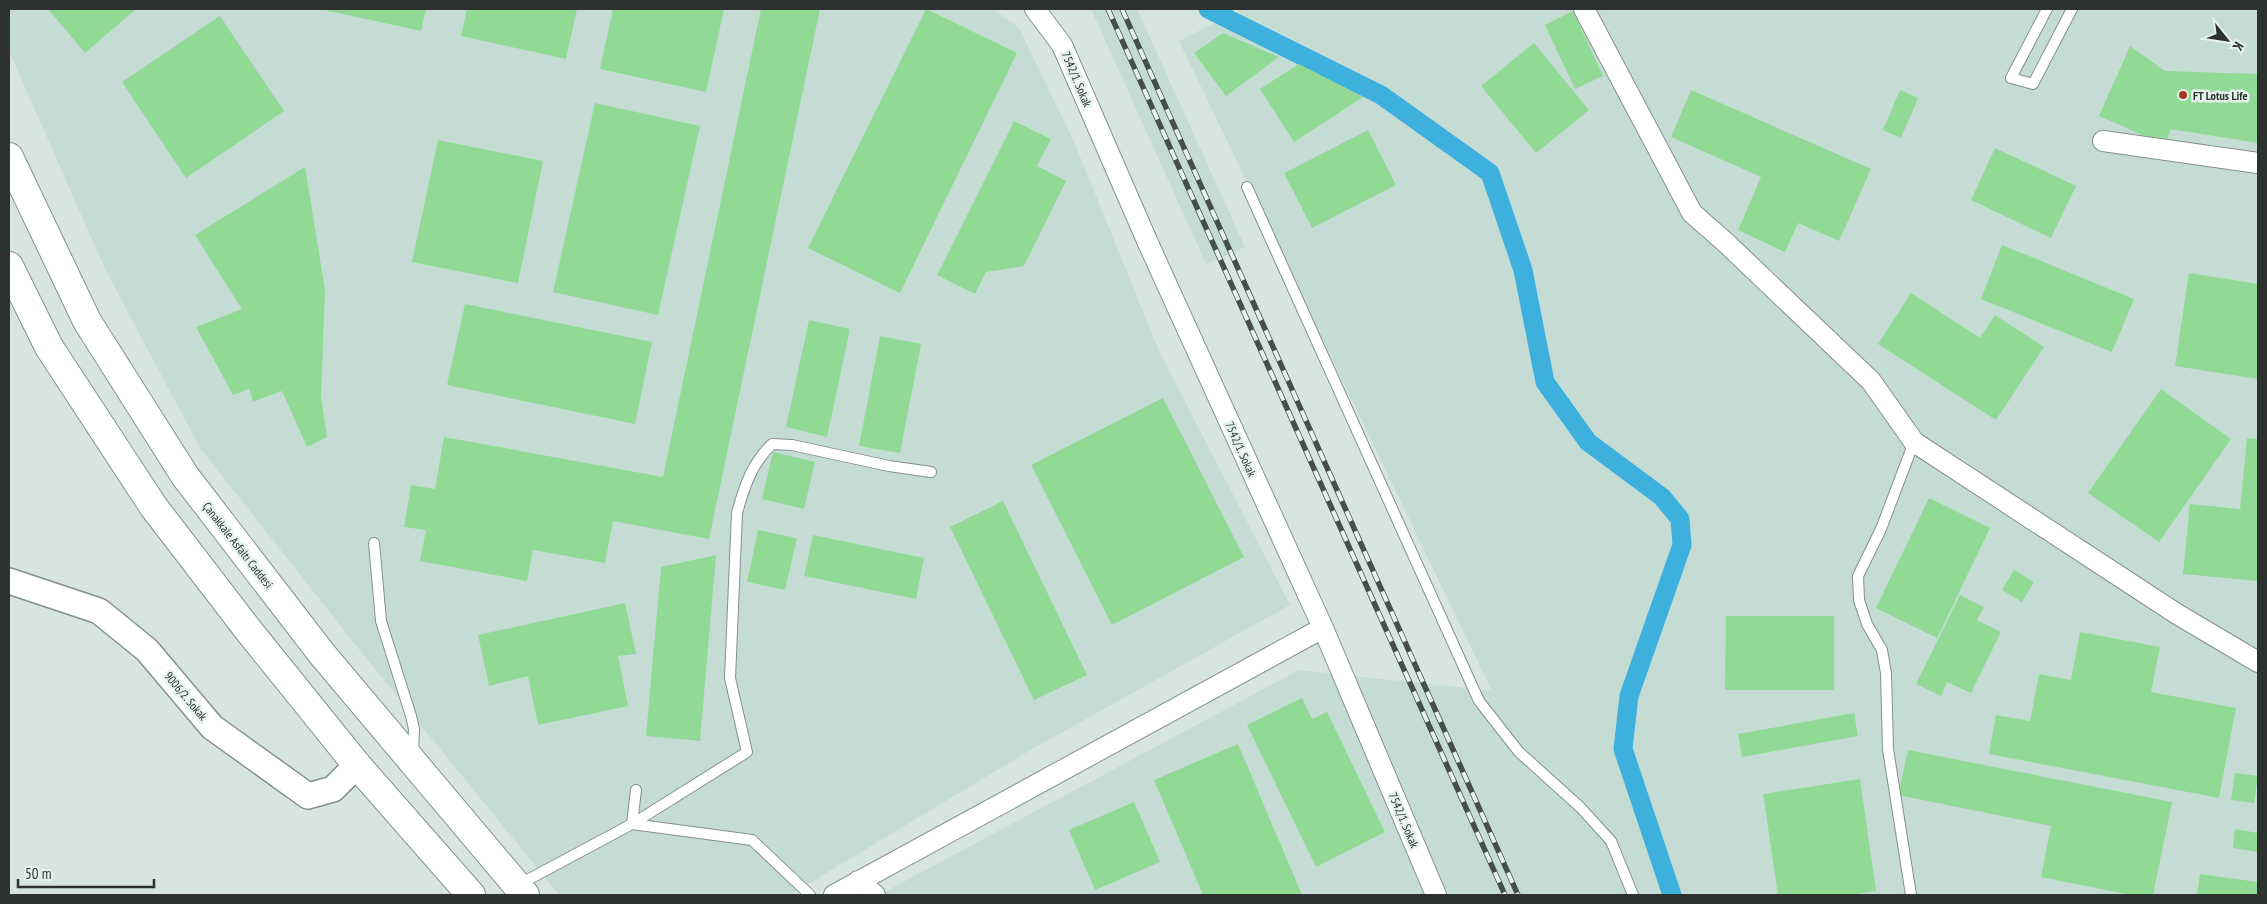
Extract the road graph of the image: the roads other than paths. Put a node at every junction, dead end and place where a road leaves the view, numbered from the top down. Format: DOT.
graph roads {
  1 [pos="1035,9"];
  2 [pos="1584,9"];
  3 [pos="2047,9"];
  4 [pos="2072,9"];
  5 [pos="2103,141"];
  6 [pos="9,157"];
  7 [pos="2258,163"];
  8 [pos="1247,187"];
  9 [pos="9,266"];
  10 [pos="1914,442"];
  11 [pos="931,472"];
  12 [pos="374,543"];
  13 [pos="9,581"];
  14 [pos="1323,628"];
  15 [pos="2258,662"];
  16 [pos="411,760"];
  17 [pos="357,766"];
  18 [pos="636,790"];
  19 [pos="632,824"];
  20 [pos="858,881"];
  21 [pos="521,890"];
  22 [pos="471,895"];
  23 [pos="810,895"];
  24 [pos="834,895"];
  25 [pos="875,895"];
  26 [pos="1436,895"];
  27 [pos="1633,895"];
  28 [pos="1911,895"];
  1 -- 14 [label="street, 7542/1. Sokak"];
  2 -- 10 [label="street"];
  3 -- 4 [label="lane"];
  5 -- 7 [label="street"];
  6 -- 16 [label="highway, Çanakkale Asfaltı Caddesi"];
  8 -- 27 [label="lane"];
  9 -- 17 [label="highway"];
  10 -- 15 [label="street"];
  10 -- 28 [label="lane"];
  11 -- 19 [label="lane"];
  12 -- 16 [label="lane"];
  13 -- 17 [label="street, 9006/2. Sokak"];
  14 -- 20 [label="street"];
  14 -- 26 [label="street, 7542/1. Sokak"];
  16 -- 21 [label="highway, Çanakkale Asfaltı Caddesi"];
  17 -- 22 [label="highway"];
  18 -- 19 [label="lane"];
  19 -- 21 [label="lane"];
  19 -- 23 [label="lane"];
  20 -- 24 [label="street"];
  20 -- 25 [label="street"];
}
